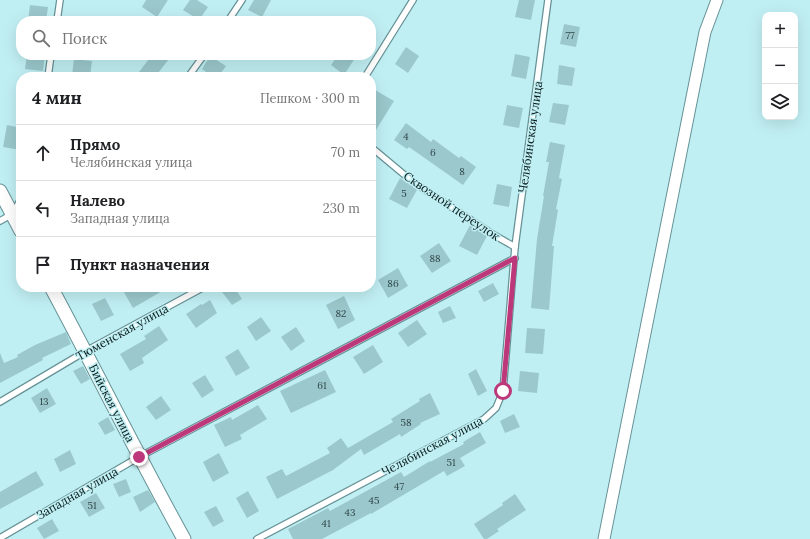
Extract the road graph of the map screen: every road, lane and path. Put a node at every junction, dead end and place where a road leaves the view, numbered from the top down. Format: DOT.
graph roads {
  1 [pos="60,0"];
  2 [pos="242,0"];
  3 [pos="412,0"];
  4 [pos="548,0"];
  5 [pos="717,0"];
  6 [pos="58,16"];
  7 [pos="231,16"];
  8 [pos="376,59"];
  9 [pos="51,60"];
  10 [pos="200,60"];
  11 [pos="375,60"];
  12 [pos="49,72"];
  13 [pos="192,72"];
  14 [pos="368,72"];
  15 [pos="376,151"];
  16 [pos="0,191"];
  17 [pos="16,212"];
  18 [pos="0,221"];
  19 [pos="515,247"];
  20 [pos="515,258"];
  21 [pos="54,292"];
  22 [pos="195,292"];
  23 [pos="86,351"];
  24 [pos="0,402"];
  25 [pos="139,457"];
  26 [pos="0,538"];
  27 [pos="184,539"];
  28 [pos="257,539"];
  29 [pos="604,539"];
  1 -- 6 [label="lane"];
  2 -- 7 [label="lane"];
  3 -- 8 [label="lane"];
  4 -- 19 [label="lane, Челябинская улица"];
  5 -- 29 [label="street"];
  9 -- 12 [label="lane"];
  10 -- 13 [label="lane"];
  11 -- 14 [label="lane"];
  15 -- 19 [label="lane, Сквозной переулок"];
  16 -- 17 [label="street"];
  17 -- 18 [label="lane"];
  19 -- 20 [label="lane, Челябинская улица"];
  20 -- 25 [label="lane, Западная улица"];
  20 -- 28 [label="lane, Челябинская улица"];
  21 -- 23 [label="street, Бийская улица"];
  22 -- 23 [label="lane, Тюменская улица"];
  23 -- 24 [label="lane, Тюменская улица"];
  23 -- 25 [label="street, Бийская улица"];
  25 -- 26 [label="lane, Западная улица"];
  25 -- 27 [label="street, Бийская улица"];
}
